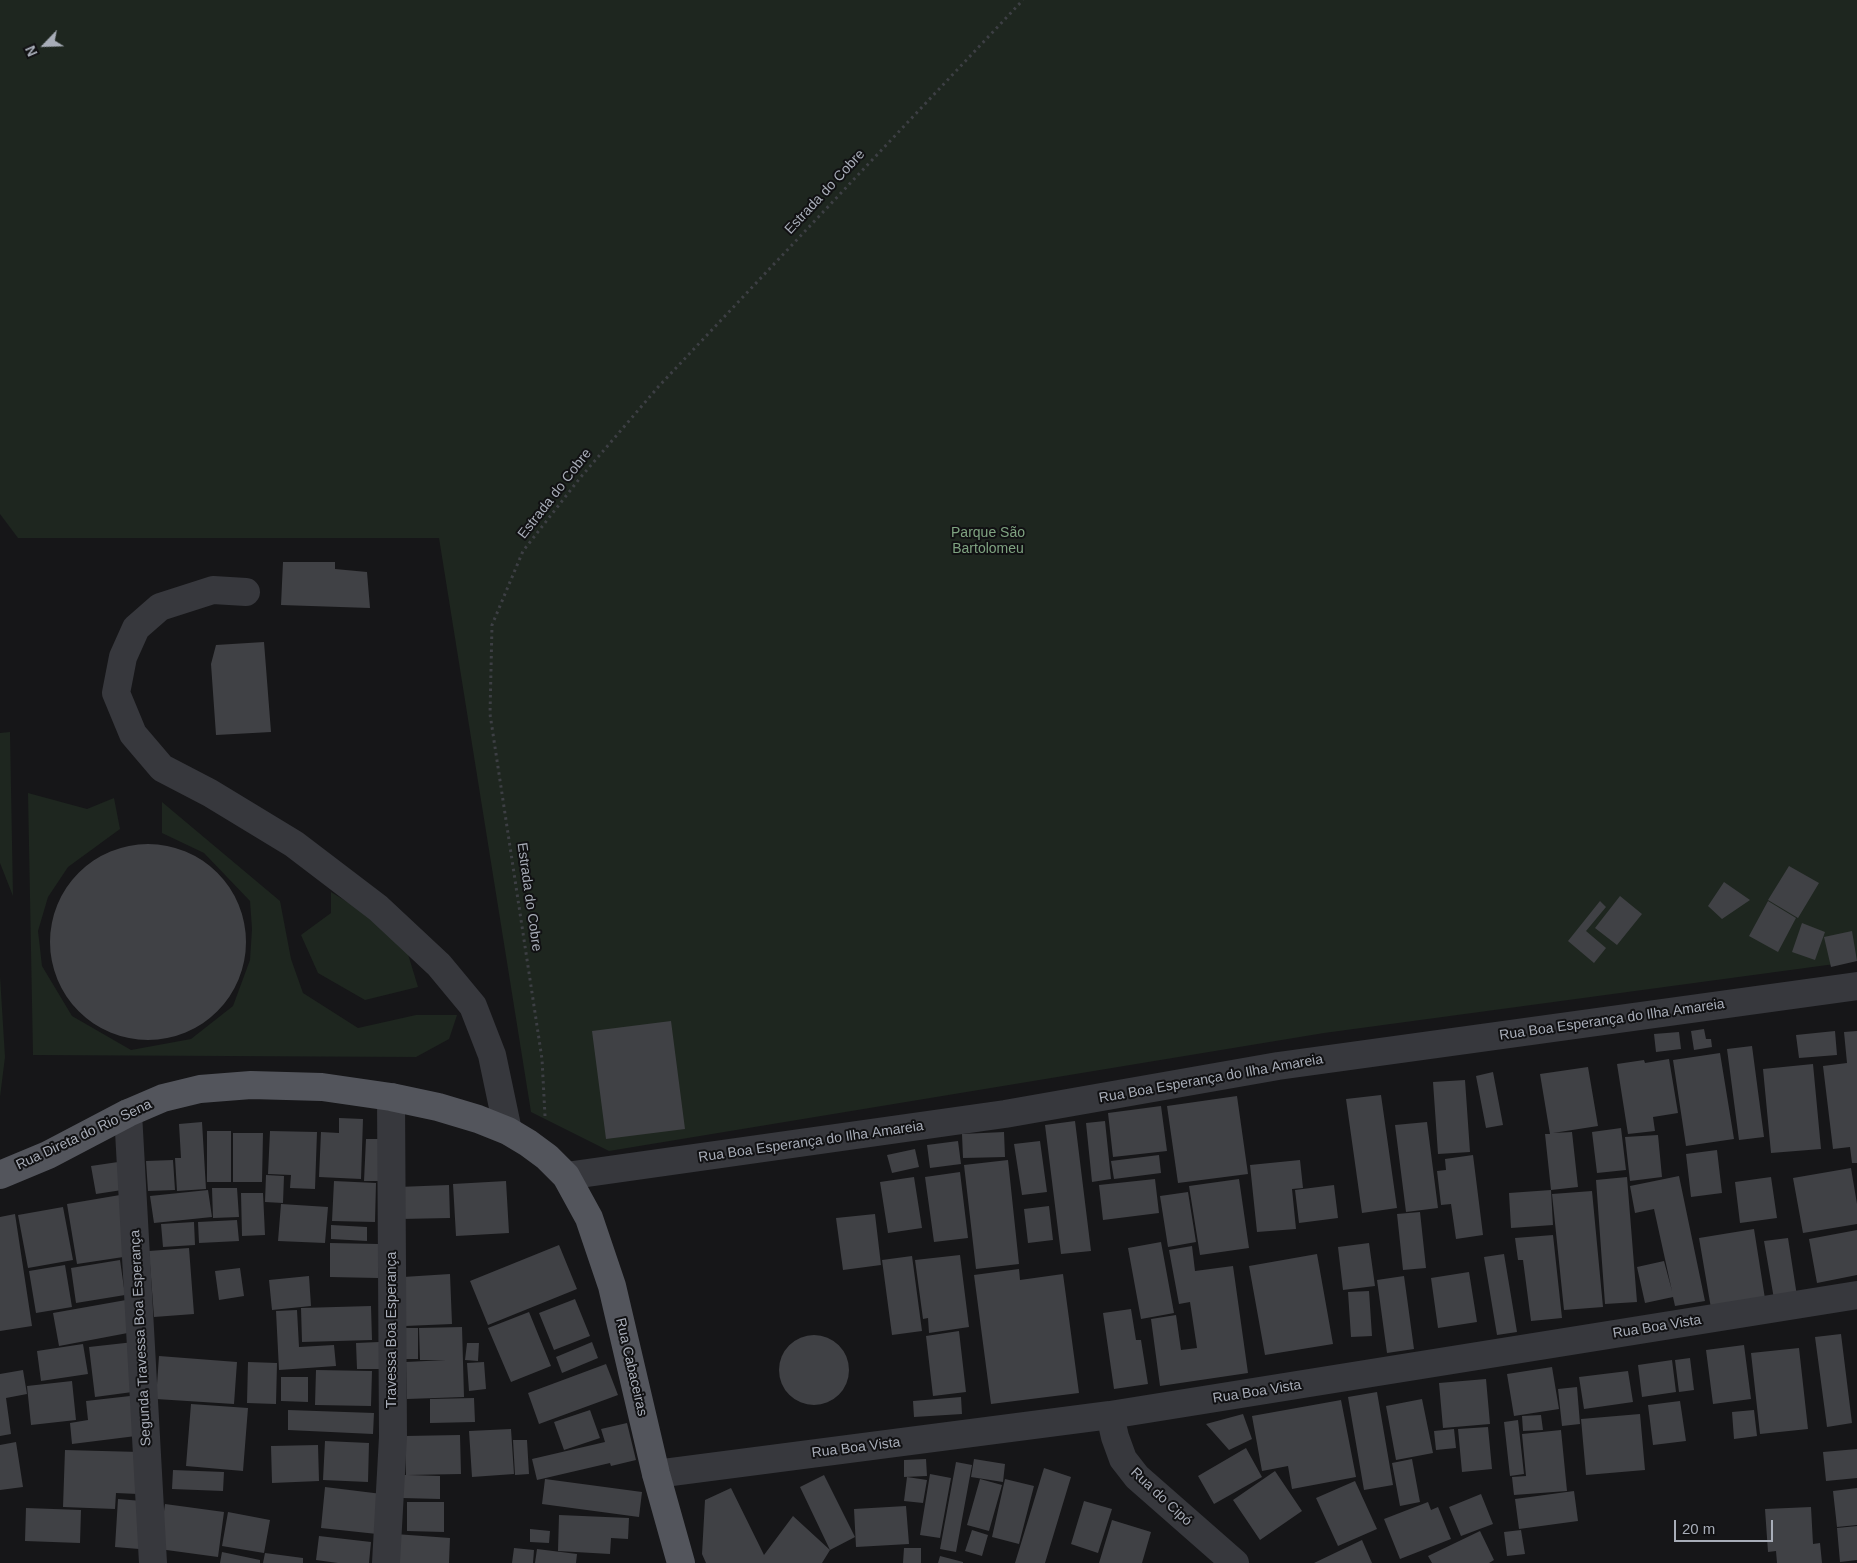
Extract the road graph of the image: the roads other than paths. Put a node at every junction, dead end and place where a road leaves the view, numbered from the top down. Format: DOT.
graph roads {
  1 [pos="246,592"];
  2 [pos="1857,986"];
  3 [pos="391,1097"];
  4 [pos="128,1113"];
  5 [pos="508,1131"];
  6 [pos="0,1174"];
  7 [pos="566,1176"];
  8 [pos="1857,1295"];
  9 [pos="1110,1415"];
  10 [pos="656,1474"];
  11 [pos="153,1563"];
  12 [pos="386,1563"];
  13 [pos="681,1563"];
  14 [pos="1235,1563"];
  1 -- 5 [label="street"];
  2 -- 7 [label="street, Rua Boa Esperança do Ilha Amareia"];
  3 -- 4 [label="main road, Rua Direta do Rio Sena"];
  3 -- 5 [label="main road, Rua Direta do Rio Sena"];
  3 -- 12 [label="street, Travessa Boa Esperança"];
  4 -- 6 [label="main road, Rua Direta do Rio Sena"];
  4 -- 11 [label="street, Segunda Travessa Boa Esperança"];
  5 -- 7 [label="main road, Rua Direta do Rio Sena"];
  7 -- 10 [label="main road, Rua Cabaceiras"];
  8 -- 9 [label="street, Rua Boa Vista"];
  9 -- 10 [label="street, Rua Boa Vista"];
  9 -- 14 [label="street, Rua do Cipó"];
  10 -- 13 [label="main road, Rua Cabaceiras"];
}
